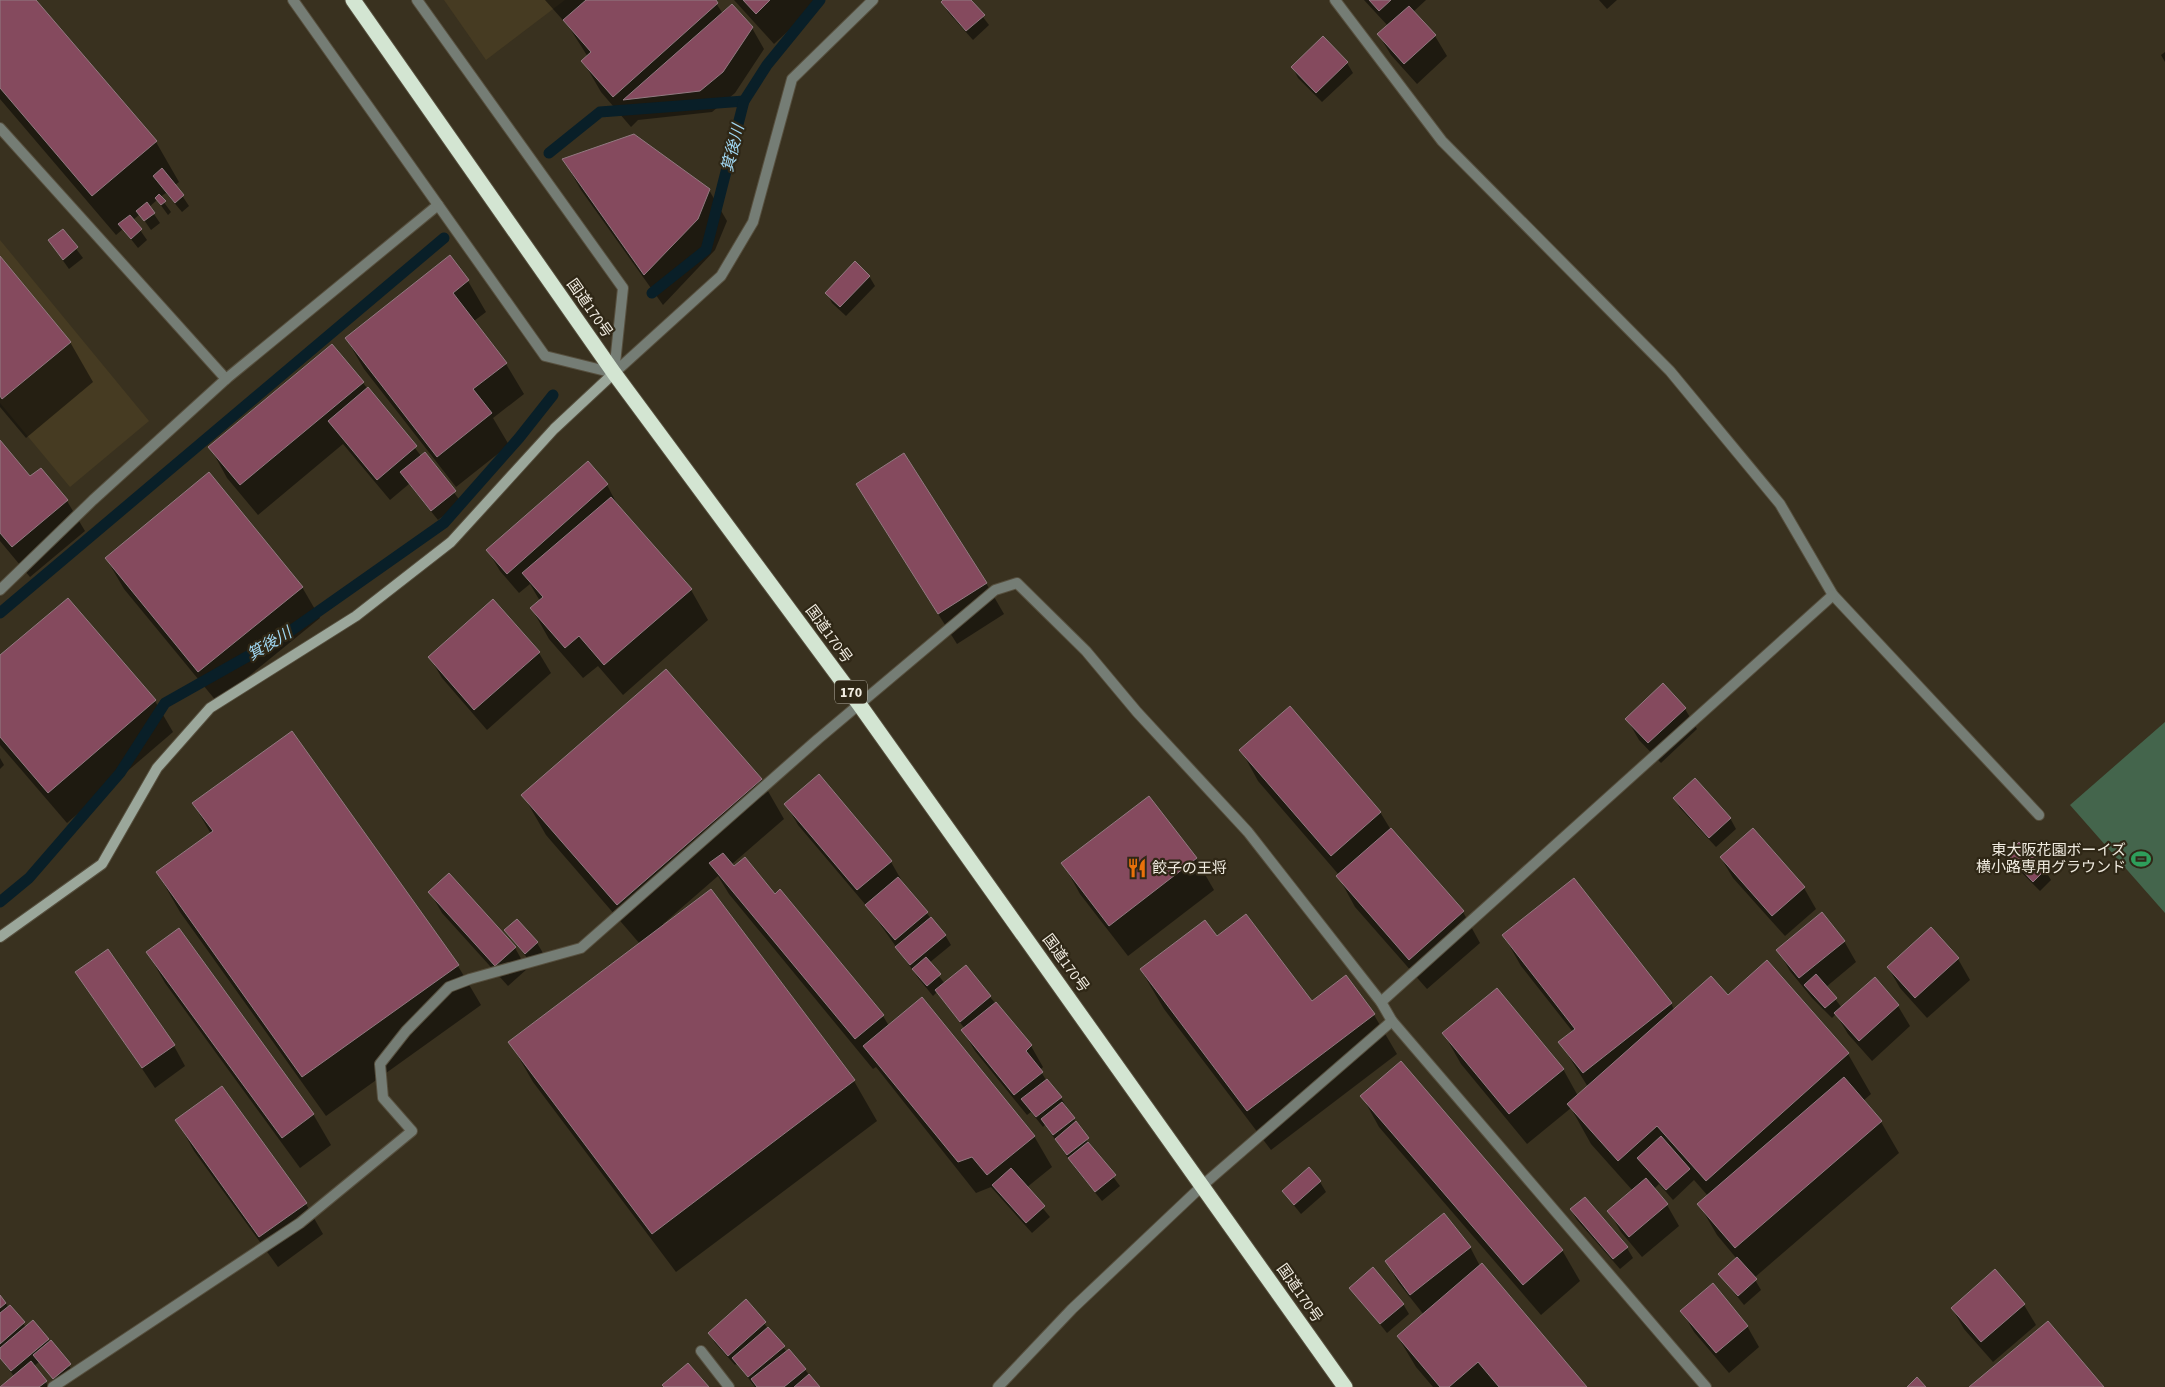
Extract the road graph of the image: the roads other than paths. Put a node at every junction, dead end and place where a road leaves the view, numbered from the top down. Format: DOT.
graph roads {
  1 [pos="293,0"];
  2 [pos="353,0"];
  3 [pos="417,0"];
  4 [pos="873,0"];
  5 [pos="1335,0"];
  6 [pos="0,128"];
  7 [pos="438,205"];
  8 [pos="614,373"];
  9 [pos="226,379"];
  10 [pos="0,590"];
  11 [pos="1833,595"];
  12 [pos="859,704"];
  13 [pos="2039,815"];
  14 [pos="0,936"];
  15 [pos="1381,1002"];
  16 [pos="1392,1021"];
  17 [pos="1204,1185"];
  18 [pos="701,1350"];
  19 [pos="53,1387"];
  20 [pos="729,1387"];
  21 [pos="998,1387"];
  22 [pos="1345,1387"];
  23 [pos="1706,1387"];
  1 -- 7 [label="street"];
  2 -- 8 [label="highway, 国道170号 / 170"];
  3 -- 8 [label="street"];
  4 -- 8 [label="street"];
  5 -- 11 [label="street"];
  6 -- 9 [label="street"];
  7 -- 8 [label="street"];
  7 -- 9 [label="street"];
  8 -- 12 [label="highway, 国道170号 / 170"];
  8 -- 14 [label="street"];
  9 -- 10 [label="street"];
  11 -- 13 [label="street"];
  11 -- 15 [label="street"];
  12 -- 15 [label="street"];
  12 -- 17 [label="highway, 国道170号 / 170"];
  12 -- 19 [label="street"];
  15 -- 16 [label="street"];
  16 -- 17 [label="street"];
  16 -- 23 [label="street"];
  17 -- 21 [label="street"];
  17 -- 22 [label="highway, 国道170号 / 170"];
  18 -- 20 [label="street"];
}
